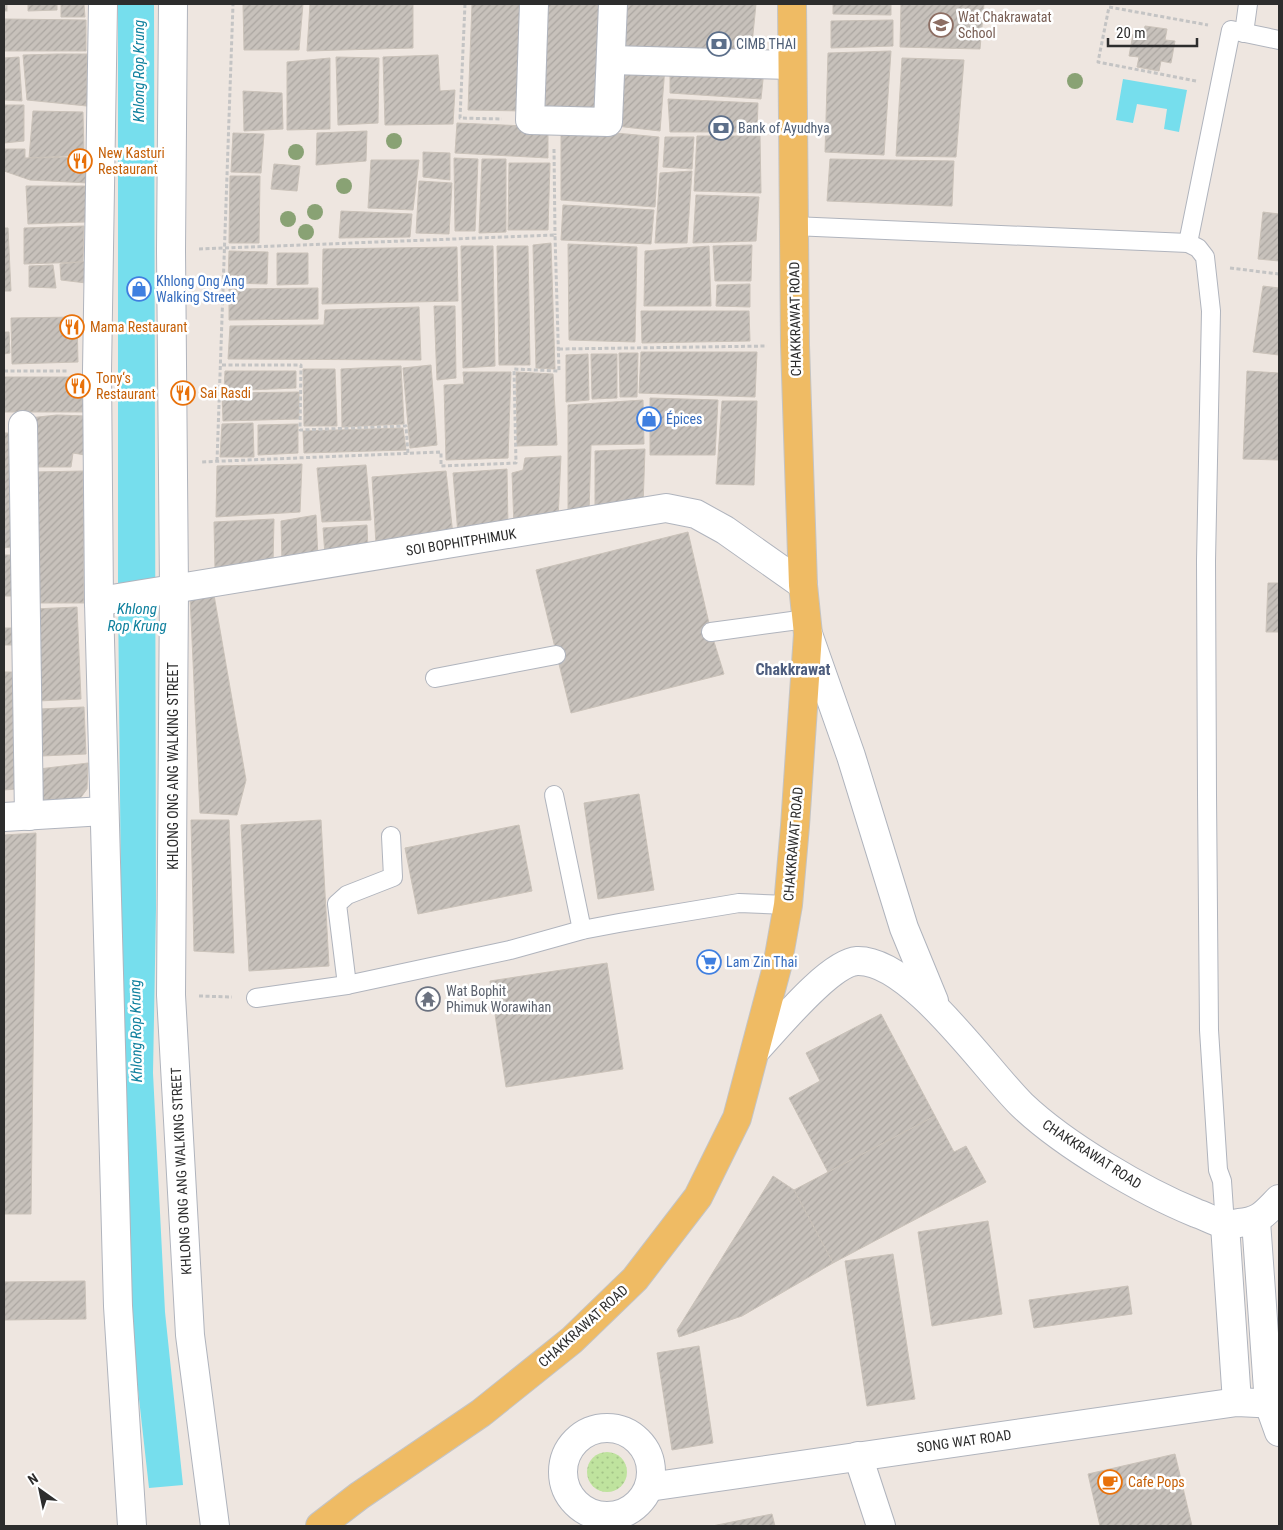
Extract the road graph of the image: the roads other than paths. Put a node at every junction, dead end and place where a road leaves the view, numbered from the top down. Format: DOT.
graph roads {
  1 [pos="103,4"];
  2 [pos="173,4"];
  3 [pos="534,4"];
  4 [pos="613,4"];
  5 [pos="792,4"];
  6 [pos="1248,4"];
  7 [pos="1238,31"];
  8 [pos="1279,40"];
  9 [pos="611,60"];
  10 [pos="792,65"];
  11 [pos="793,226"];
  12 [pos="1188,244"];
  13 [pos="23,425"];
  14 [pos="803,586"];
  15 [pos="170,590"];
  16 [pos="105,601"];
  17 [pos="807,627"];
  18 [pos="711,632"];
  19 [pos="556,655"];
  20 [pos="435,678"];
  21 [pos="554,795"];
  22 [pos="104,811"];
  23 [pos="17,817"];
  24 [pos="391,836"];
  25 [pos="788,905"];
  26 [pos="582,930"];
  27 [pos="347,985"];
  28 [pos="256,998"];
  29 [pos="939,1012"];
  30 [pos="756,1050"];
  31 [pos="1279,1199"];
  32 [pos="1256,1221"];
  33 [pos="1225,1224"];
  34 [pos="1237,1402"];
  35 [pos="1274,1404"];
  36 [pos="1279,1432"];
  37 [pos="858,1456"];
  38 [pos="649,1487"];
  39 [pos="588,1519"];
  40 [pos="132,1526"];
  41 [pos="215,1526"];
  42 [pos="320,1526"];
  43 [pos="880,1526"];
  1 -- 16 [label="street"];
  2 -- 15 [label="street, KHLONG ONG ANG WALKING STREET"];
  3 -- 9 [label="street"];
  4 -- 9 [label="street"];
  5 -- 10 [label="main road, CHAKKRAWAT ROAD"];
  6 -- 7 [label="lane"];
  7 -- 8 [label="lane"];
  7 -- 12 [label="lane"];
  9 -- 10 [label="street"];
  10 -- 11 [label="main road, CHAKKRAWAT ROAD"];
  11 -- 12 [label="lane"];
  11 -- 14 [label="main road, CHAKKRAWAT ROAD"];
  12 -- 33 [label="lane"];
  13 -- 23 [label="street"];
  14 -- 15 [label="street, SOI BOPHITPHIMUK"];
  14 -- 17 [label="main road, CHAKKRAWAT ROAD"];
  15 -- 16 [label="street, SOI BOPHITPHIMUK"];
  15 -- 41 [label="street, KHLONG ONG ANG WALKING STREET"];
  16 -- 22 [label="street"];
  17 -- 18 [label="lane"];
  17 -- 25 [label="main road, CHAKKRAWAT ROAD"];
  17 -- 29 [label="street, CHAKKRAWAT ROAD"];
  19 -- 20 [label="lane"];
  21 -- 26 [label="lane"];
  22 -- 23 [label="street"];
  22 -- 40 [label="street"];
  24 -- 27 [label="lane"];
  25 -- 26 [label="lane"];
  25 -- 30 [label="main road, CHAKKRAWAT ROAD"];
  26 -- 27 [label="lane"];
  27 -- 28 [label="lane"];
  29 -- 30 [label="street, CHAKKRAWAT ROAD"];
  29 -- 33 [label="street, CHAKKRAWAT ROAD"];
  30 -- 42 [label="main road, CHAKKRAWAT ROAD"];
  31 -- 32 [label="street"];
  32 -- 33 [label="street"];
  32 -- 35 [label="street"];
  33 -- 34 [label="street"];
  34 -- 35 [label="street, SONG WAT ROAD"];
  34 -- 37 [label="street, SONG WAT ROAD"];
  35 -- 36 [label="street"];
  37 -- 38 [label="street, SONG WAT ROAD"];
  37 -- 43 [label="street"];
  38 -- 39 [label="street"];
  38 -- 39 [label="street"];
}
